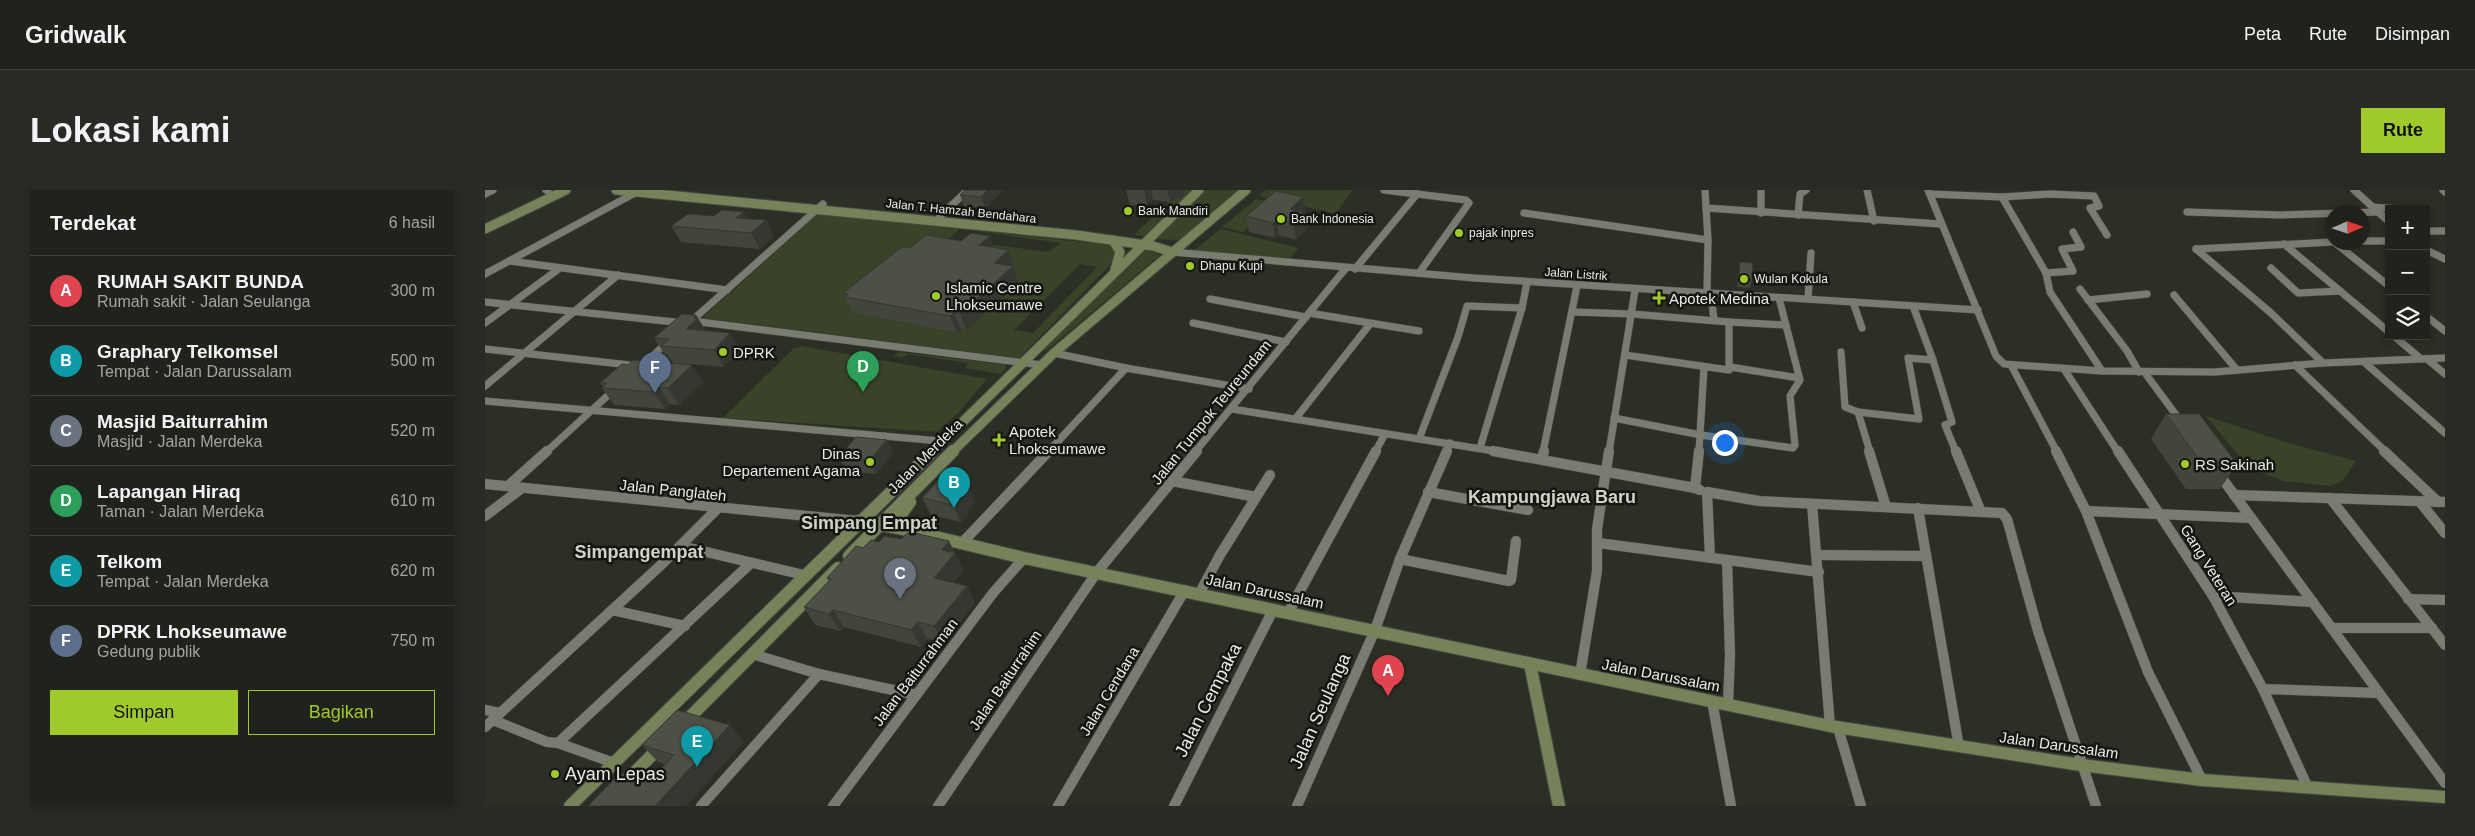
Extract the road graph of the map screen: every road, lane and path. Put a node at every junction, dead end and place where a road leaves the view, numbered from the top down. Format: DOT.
graph roads {
  1 [pos="493,190"];
  2 [pos="548,190"];
  3 [pos="566,190"];
  4 [pos="617,190"];
  5 [pos="658,190"];
  6 [pos="968,190"];
  7 [pos="1199,190"];
  8 [pos="1246,190"];
  9 [pos="1385,190"];
  10 [pos="1705,190"];
  11 [pos="1761,190"];
  12 [pos="1806,190"];
  13 [pos="1867,190"];
  14 [pos="2354,190"];
  15 [pos="1929,192"];
  16 [pos="2063,192"];
  17 [pos="635,193"];
  18 [pos="485,194"];
  19 [pos="1417,194"];
  20 [pos="2002,197"];
  21 [pos="731,199"];
  22 [pos="820,207"];
  23 [pos="1706,208"];
  24 [pos="2374,209"];
  25 [pos="2385,209"];
  26 [pos="2187,212"];
  27 [pos="1524,213"];
  28 [pos="1761,213"];
  29 [pos="1798,215"];
  30 [pos="940,216"];
  31 [pos="2385,219"];
  32 [pos="485,221"];
  33 [pos="1874,221"];
  34 [pos="1940,224"];
  35 [pos="485,229"];
  36 [pos="2430,231"];
  37 [pos="2445,231"];
  38 [pos="2073,232"];
  39 [pos="2107,235"];
  40 [pos="1113,240"];
  41 [pos="1708,240"];
  42 [pos="2370,241"];
  43 [pos="2385,241"];
  44 [pos="2325,242"];
  45 [pos="1147,244"];
  46 [pos="2284,244"];
  47 [pos="2343,250"];
  48 [pos="1172,252"];
  49 [pos="2430,252"];
  50 [pos="1811,253"];
  51 [pos="2443,257"];
  52 [pos="510,261"];
  53 [pos="560,268"];
  54 [pos="1345,268"];
  55 [pos="2271,268"];
  56 [pos="1355,269"];
  57 [pos="1115,272"];
  58 [pos="1419,273"];
  59 [pos="2046,273"];
  60 [pos="485,274"];
  61 [pos="618,276"];
  62 [pos="1527,282"];
  63 [pos="2385,283"];
  64 [pos="1577,286"];
  65 [pos="2080,289"];
  66 [pos="727,290"];
  67 [pos="1635,290"];
  68 [pos="2339,291"];
  69 [pos="1709,293"];
  70 [pos="2147,294"];
  71 [pos="2174,295"];
  72 [pos="1779,298"];
  73 [pos="1210,299"];
  74 [pos="1808,300"];
  75 [pos="2088,300"];
  76 [pos="485,302"];
  77 [pos="1853,302"];
  78 [pos="509,305"];
  79 [pos="1913,306"];
  80 [pos="1522,308"];
  81 [pos="1978,310"];
  82 [pos="573,312"];
  83 [pos="1573,312"];
  84 [pos="1632,314"];
  85 [pos="1308,315"];
  86 [pos="2430,319"];
  87 [pos="1714,320"];
  88 [pos="690,322"];
  89 [pos="1729,322"];
  90 [pos="485,323"];
  91 [pos="1193,323"];
  92 [pos="1369,324"];
  93 [pos="1786,325"];
  94 [pos="1862,328"];
  95 [pos="682,329"];
  96 [pos="2385,329"];
  97 [pos="1419,331"];
  98 [pos="2445,331"];
  99 [pos="675,335"];
  100 [pos="2399,340"];
  101 [pos="1286,342"];
  102 [pos="485,349"];
  103 [pos="1841,352"];
  104 [pos="524,353"];
  105 [pos="1054,353"];
  106 [pos="1625,355"];
  107 [pos="2445,358"];
  108 [pos="2424,359"];
  109 [pos="1933,360"];
  110 [pos="1021,362"];
  111 [pos="2364,362"];
  112 [pos="2323,363"];
  113 [pos="1042,365"];
  114 [pos="2295,365"];
  115 [pos="641,366"];
  116 [pos="2011,366"];
  117 [pos="1704,367"];
  118 [pos="1730,367"];
  119 [pos="1126,368"];
  120 [pos="2064,368"];
  121 [pos="2237,370"];
  122 [pos="2102,371"];
  123 [pos="634,372"];
  124 [pos="2142,372"];
  125 [pos="2445,374"];
  126 [pos="1799,378"];
  127 [pos="620,385"];
  128 [pos="485,386"];
  129 [pos="1249,389"];
  130 [pos="485,401"];
  131 [pos="1232,409"];
  132 [pos="591,410"];
  133 [pos="1858,412"];
  134 [pos="1296,418"];
  135 [pos="1615,418"];
  136 [pos="2445,433"];
  137 [pos="1385,434"];
  138 [pos="2190,434"];
  139 [pos="1701,435"];
  140 [pos="1419,439"];
  141 [pos="940,441"];
  142 [pos="1450,443"];
  143 [pos="1480,448"];
  144 [pos="1542,458"];
  145 [pos="940,463"];
  146 [pos="2212,464"];
  147 [pos="1607,472"];
  148 [pos="1270,475"];
  149 [pos="1173,481"];
  150 [pos="485,484"];
  151 [pos="508,486"];
  152 [pos="522,488"];
  153 [pos="1695,488"];
  154 [pos="1428,492"];
  155 [pos="1707,492"];
  156 [pos="2234,495"];
  157 [pos="1256,498"];
  158 [pos="2330,498"];
  159 [pos="2420,502"];
  160 [pos="2441,502"];
  161 [pos="1812,504"];
  162 [pos="1886,506"];
  163 [pos="718,508"];
  164 [pos="1918,508"];
  165 [pos="1528,510"];
  166 [pos="2085,511"];
  167 [pos="1981,512"];
  168 [pos="2159,515"];
  169 [pos="485,516"];
  170 [pos="2251,518"];
  171 [pos="858,521"];
  172 [pos="881,524"];
  173 [pos="898,528"];
  174 [pos="2445,533"];
  175 [pos="945,539"];
  176 [pos="1516,541"];
  177 [pos="962,543"];
  178 [pos="1598,543"];
  179 [pos="909,544"];
  180 [pos="681,546"];
  181 [pos="873,548"];
  182 [pos="855,550"];
  183 [pos="1817,555"];
  184 [pos="1926,556"];
  185 [pos="1024,558"];
  186 [pos="1710,558"];
  187 [pos="1401,559"];
  188 [pos="1727,560"];
  189 [pos="751,563"];
  190 [pos="1097,572"];
  191 [pos="1819,572"];
  192 [pos="804,575"];
  193 [pos="1185,590"];
  194 [pos="1199,594"];
  195 [pos="2213,596"];
  196 [pos="2408,599"];
  197 [pos="2445,600"];
  198 [pos="2313,602"];
  199 [pos="612,610"];
  200 [pos="1273,610"];
  201 [pos="1288,613"];
  202 [pos="685,626"];
  203 [pos="2332,628"];
  204 [pos="2431,628"];
  205 [pos="1375,630"];
  206 [pos="2445,646"];
  207 [pos="752,654"];
  208 [pos="1530,664"];
  209 [pos="819,674"];
  210 [pos="1580,675"];
  211 [pos="2263,689"];
  212 [pos="2379,694"];
  213 [pos="916,695"];
  214 [pos="1712,701"];
  215 [pos="1728,705"];
  216 [pos="485,710"];
  217 [pos="493,720"];
  218 [pos="1834,727"];
  219 [pos="559,744"];
  220 [pos="1959,747"];
  221 [pos="614,762"];
  222 [pos="2081,765"];
  223 [pos="2202,780"];
  224 [pos="2445,784"];
  225 [pos="2308,788"];
  226 [pos="2445,797"];
  227 [pos="570,806"];
  228 [pos="601,806"];
  229 [pos="701,806"];
  230 [pos="833,806"];
  231 [pos="938,806"];
  232 [pos="1058,806"];
  233 [pos="1174,806"];
  234 [pos="1297,806"];
  235 [pos="1559,806"];
  236 [pos="1731,806"];
  237 [pos="1861,806"];
  238 [pos="2096,806"];
  1 -- 18 [label="street"];
  2 -- 32 [label="street"];
  3 -- 35 [label="street"];
  4 -- 17 [label="street, Jalan T. Hamzah Bendahara"];
  5 -- 21 [label="street, Jalan T. Hamzah Bendahara"];
  6 -- 30 [label="street"];
  7 -- 45 [label="street, Jalan Merdeka"];
  8 -- 48 [label="street, Jalan Merdeka"];
  9 -- 19 [label="street"];
  10 -- 23 [label="street"];
  11 -- 28 [label="street"];
  12 -- 29 [label="street"];
  13 -- 33 [label="street"];
  14 -- 24 [label="street"];
  15 -- 20 [label="street"];
  15 -- 34 [label="street"];
  16 -- 20 [label="street"];
  16 -- 39 [label="street"];
  17 -- 21 [label="street, Jalan T. Hamzah Bendahara"];
  17 -- 52 [label="street"];
  19 -- 56 [label="street"];
  19 -- 58 [label="street"];
  20 -- 59 [label="street"];
  21 -- 22 [label="street, Jalan T. Hamzah Bendahara"];
  22 -- 30 [label="street, Jalan T. Hamzah Bendahara"];
  22 -- 40 [label="street, Jalan T. Hamzah Bendahara"];
  22 -- 66 [label="street"];
  23 -- 28 [label="street"];
  23 -- 41 [label="street"];
  24 -- 25 [label="street"];
  24 -- 26 [label="street"];
  24 -- 31 [label="street"];
  27 -- 41 [label="street"];
  28 -- 29 [label="street"];
  29 -- 33 [label="street"];
  30 -- 45 [label="street, Jalan T. Hamzah Bendahara"];
  33 -- 34 [label="street"];
  34 -- 81 [label="street"];
  36 -- 37 [label="street"];
  38 -- 59 [label="street"];
  40 -- 45 [label="street, Jalan T. Hamzah Bendahara"];
  40 -- 57 [label="street"];
  41 -- 69 [label="street"];
  42 -- 43 [label="street"];
  44 -- 46 [label="street"];
  45 -- 48 [label="street, Jalan T. Hamzah Bendahara"];
  45 -- 57 [label="street, Jalan Merdeka"];
  46 -- 68 [label="street"];
  46 -- 112 [label="street"];
  47 -- 63 [label="street"];
  48 -- 54 [label="street, Jalan Listrik"];
  48 -- 105 [label="street, Jalan Merdeka"];
  49 -- 51 [label="street"];
  50 -- 74 [label="street"];
  52 -- 53 [label="street"];
  52 -- 60 [label="street"];
  53 -- 61 [label="street"];
  53 -- 78 [label="street"];
  54 -- 56 [label="street, Jalan Listrik"];
  54 -- 85 [label="street, Jalan Tumpok Teureundam"];
  55 -- 68 [label="street"];
  56 -- 58 [label="street, Jalan Listrik"];
  57 -- 110 [label="street, Jalan Merdeka"];
  58 -- 62 [label="street, Jalan Listrik"];
  59 -- 122 [label="street"];
  61 -- 66 [label="street"];
  61 -- 82 [label="street"];
  62 -- 64 [label="street, Jalan Listrik"];
  62 -- 80 [label="street"];
  64 -- 67 [label="street, Jalan Listrik"];
  64 -- 83 [label="street"];
  65 -- 75 [label="street"];
  66 -- 88 [label="street"];
  67 -- 69 [label="street, Jalan Listrik"];
  67 -- 84 [label="street"];
  68 -- 96 [label="street"];
  69 -- 72 [label="street, Jalan Listrik"];
  69 -- 87 [label="street"];
  70 -- 75 [label="street"];
  71 -- 121 [label="street"];
  72 -- 74 [label="street, Jalan Listrik"];
  72 -- 93 [label="street"];
  73 -- 85 [label="street"];
  74 -- 77 [label="street, Jalan Listrik"];
  75 -- 124 [label="street"];
  76 -- 78 [label="street"];
  77 -- 79 [label="street, Jalan Listrik"];
  77 -- 94 [label="street"];
  78 -- 82 [label="street"];
  78 -- 90 [label="street"];
  79 -- 81 [label="street, Jalan Listrik"];
  79 -- 109 [label="street"];
  80 -- 140 [label="street"];
  80 -- 143 [label="street"];
  81 -- 116 [label="street"];
  82 -- 88 [label="street"];
  82 -- 104 [label="street"];
  83 -- 84 [label="street"];
  83 -- 144 [label="street"];
  84 -- 87 [label="street"];
  84 -- 106 [label="street"];
  85 -- 92 [label="street"];
  85 -- 101 [label="street, Jalan Tumpok Teureundam"];
  86 -- 98 [label="street"];
  87 -- 89 [label="street"];
  88 -- 95 [label="street"];
  88 -- 110 [label="street"];
  89 -- 93 [label="street"];
  89 -- 118 [label="street"];
  91 -- 101 [label="street"];
  92 -- 97 [label="street"];
  92 -- 134 [label="street"];
  93 -- 126 [label="street"];
  99 -- 115 [label="street"];
  100 -- 108 [label="street"];
  101 -- 129 [label="street, Jalan Tumpok Teureundam"];
  102 -- 104 [label="street"];
  103 -- 133 [label="street"];
  104 -- 115 [label="street"];
  104 -- 128 [label="street"];
  105 -- 113 [label="street, Jalan Merdeka"];
  105 -- 119 [label="street"];
  106 -- 117 [label="street"];
  106 -- 135 [label="street"];
  107 -- 108 [label="street"];
  108 -- 111 [label="street"];
  108 -- 125 [label="street"];
  109 -- 133 [label="street"];
  109 -- 167 [label="street"];
  110 -- 113 [label="street"];
  110 -- 141 [label="street, Jalan Merdeka"];
  111 -- 112 [label="street"];
  111 -- 136 [label="street"];
  112 -- 114 [label="street"];
  113 -- 145 [label="street, Jalan Merdeka"];
  114 -- 121 [label="street"];
  114 -- 160 [label="street"];
  115 -- 123 [label="street"];
  116 -- 120 [label="street"];
  116 -- 166 [label="street"];
  117 -- 118 [label="street"];
  117 -- 139 [label="street"];
  118 -- 126 [label="street"];
  119 -- 129 [label="street"];
  119 -- 177 [label="street"];
  120 -- 122 [label="street"];
  120 -- 168 [label="street, Gang Veteran"];
  121 -- 124 [label="street"];
  122 -- 124 [label="street"];
  124 -- 138 [label="street"];
  126 -- 139 [label="street"];
  127 -- 132 [label="street"];
  129 -- 131 [label="street, Jalan Tumpok Teureundam"];
  130 -- 132 [label="street"];
  131 -- 134 [label="street"];
  131 -- 149 [label="street, Jalan Tumpok Teureundam"];
  132 -- 141 [label="street"];
  132 -- 151 [label="street"];
  133 -- 162 [label="street"];
  134 -- 137 [label="street"];
  135 -- 139 [label="street"];
  135 -- 147 [label="street"];
  137 -- 140 [label="street"];
  137 -- 201 [label="street"];
  139 -- 153 [label="street"];
  140 -- 142 [label="street"];
  141 -- 171 [label="street, Jalan Merdeka"];
  142 -- 143 [label="street"];
  142 -- 154 [label="street, Jalan Seulanga"];
  143 -- 144 [label="street"];
  144 -- 147 [label="street"];
  145 -- 172 [label="street, Jalan Merdeka"];
  145 -- 173 [label="main road"];
  146 -- 156 [label="street"];
  147 -- 153 [label="street"];
  147 -- 178 [label="street"];
  148 -- 157 [label="street"];
  149 -- 157 [label="street"];
  149 -- 190 [label="street, Jalan Tumpok Teureundam"];
  150 -- 151 [label="street, Jalan Panglateh"];
  151 -- 152 [label="street, Jalan Panglateh"];
  152 -- 163 [label="street, Jalan Panglateh"];
  152 -- 169 [label="street"];
  153 -- 155 [label="street"];
  154 -- 165 [label="street"];
  154 -- 187 [label="street, Jalan Seulanga"];
  155 -- 161 [label="street"];
  155 -- 186 [label="street"];
  156 -- 158 [label="street"];
  156 -- 170 [label="street"];
  157 -- 194 [label="street"];
  158 -- 159 [label="street"];
  158 -- 196 [label="street"];
  159 -- 160 [label="street"];
  159 -- 174 [label="street"];
  161 -- 162 [label="street"];
  161 -- 183 [label="street"];
  162 -- 164 [label="street"];
  163 -- 171 [label="street, Jalan Panglateh"];
  163 -- 180 [label="street"];
  164 -- 167 [label="street"];
  164 -- 184 [label="street"];
  166 -- 168 [label="street"];
  166 -- 223 [label="street"];
  167 -- 222 [label="street"];
  168 -- 170 [label="street"];
  168 -- 195 [label="street, Gang Veteran"];
  170 -- 198 [label="street"];
  171 -- 172 [label="street, Jalan Darussalam"];
  171 -- 192 [label="street, Jalan Merdeka"];
  172 -- 173 [label="street, Jalan Darussalam"];
  172 -- 182 [label="street, Jalan Merdeka"];
  173 -- 175 [label="street, Jalan Darussalam"];
  175 -- 177 [label="street, Jalan Darussalam"];
  175 -- 179 [label="street"];
  176 -- 187 [label="street"];
  177 -- 185 [label="street, Jalan Darussalam"];
  178 -- 186 [label="street"];
  178 -- 210 [label="street"];
  180 -- 189 [label="street"];
  180 -- 199 [label="street"];
  181 -- 182 [label="street"];
  182 -- 207 [label="street, Jalan Merdeka"];
  183 -- 184 [label="street"];
  183 -- 191 [label="street"];
  184 -- 220 [label="street"];
  185 -- 190 [label="street, Jalan Darussalam"];
  185 -- 213 [label="street, Jalan Baiturrahman"];
  186 -- 188 [label="street"];
  187 -- 205 [label="street, Jalan Seulanga"];
  188 -- 191 [label="street"];
  188 -- 215 [label="street"];
  189 -- 192 [label="street"];
  189 -- 202 [label="street"];
  190 -- 193 [label="street, Jalan Darussalam"];
  190 -- 231 [label="street, Jalan Baiturrahim"];
  191 -- 218 [label="street"];
  192 -- 221 [label="street, Jalan Merdeka"];
  193 -- 194 [label="street, Jalan Darussalam"];
  193 -- 232 [label="street, Jalan Cendana"];
  194 -- 200 [label="street, Jalan Darussalam"];
  195 -- 198 [label="street"];
  195 -- 211 [label="street, Gang Veteran"];
  196 -- 197 [label="street"];
  196 -- 204 [label="street"];
  198 -- 203 [label="street"];
  199 -- 202 [label="street"];
  199 -- 217 [label="street"];
  200 -- 201 [label="street, Jalan Darussalam"];
  200 -- 233 [label="street, Jalan Cempaka"];
  201 -- 205 [label="street, Jalan Darussalam"];
  202 -- 219 [label="street"];
  203 -- 204 [label="street"];
  203 -- 212 [label="street"];
  204 -- 206 [label="street"];
  205 -- 208 [label="street, Jalan Darussalam"];
  205 -- 234 [label="street, Jalan Seulanga"];
  207 -- 209 [label="street"];
  207 -- 228 [label="street, Jalan Merdeka"];
  208 -- 210 [label="street, Jalan Darussalam"];
  208 -- 235 [label="street"];
  209 -- 213 [label="street"];
  209 -- 229 [label="street"];
  210 -- 214 [label="street, Jalan Darussalam"];
  211 -- 212 [label="street"];
  211 -- 225 [label="street, Gang Veteran"];
  212 -- 224 [label="street"];
  213 -- 230 [label="street, Jalan Baiturrahman"];
  214 -- 215 [label="street, Jalan Darussalam"];
  214 -- 236 [label="street"];
  215 -- 218 [label="street, Jalan Darussalam"];
  216 -- 217 [label="street"];
  217 -- 219 [label="street"];
  218 -- 220 [label="street, Jalan Darussalam"];
  218 -- 237 [label="street"];
  219 -- 221 [label="street"];
  220 -- 222 [label="street, Jalan Darussalam"];
  221 -- 227 [label="street, Jalan Merdeka"];
  222 -- 223 [label="street, Jalan Darussalam"];
  222 -- 238 [label="street"];
  223 -- 225 [label="street, Jalan Darussalam"];
  225 -- 226 [label="street, Jalan Darussalam"];
}
